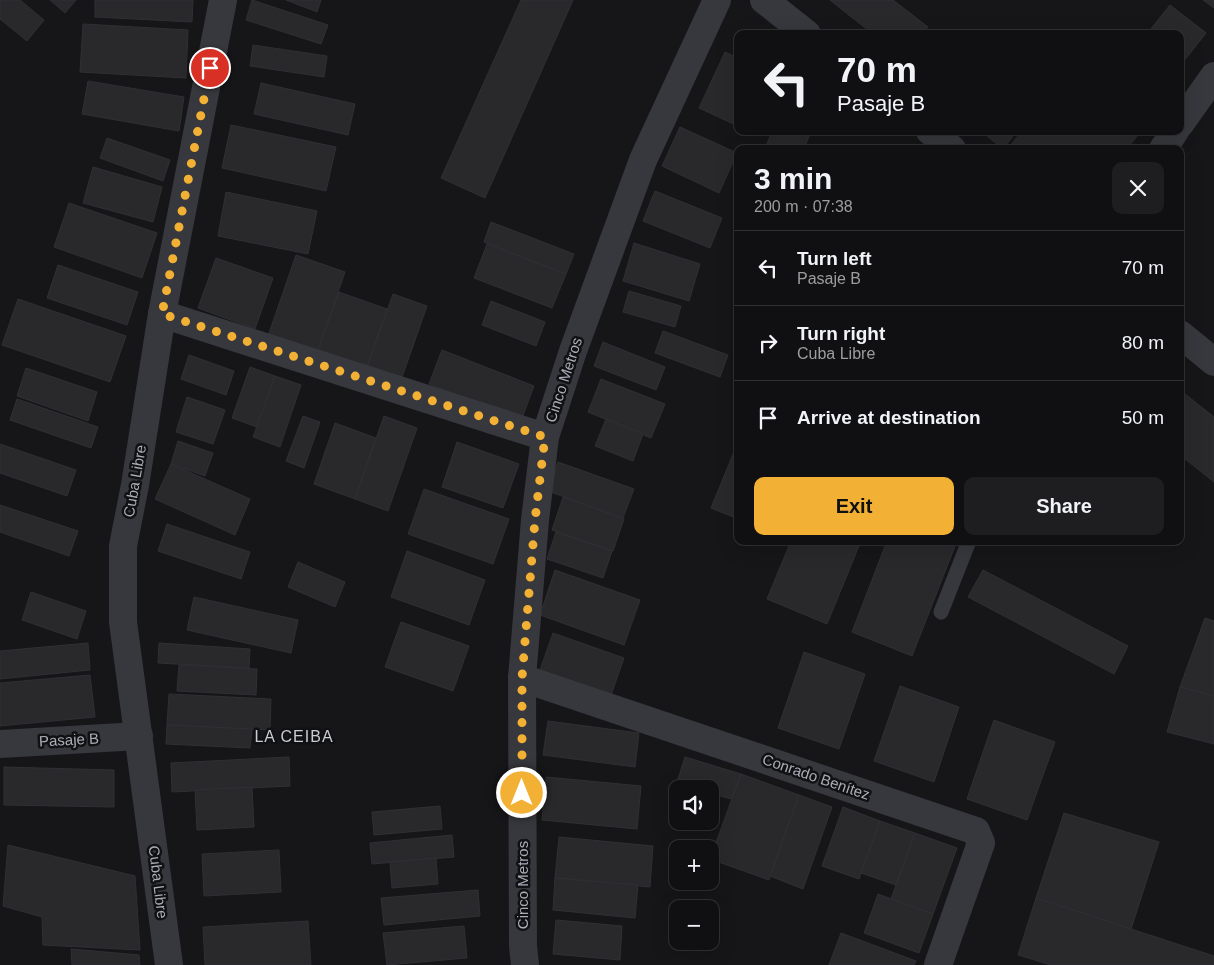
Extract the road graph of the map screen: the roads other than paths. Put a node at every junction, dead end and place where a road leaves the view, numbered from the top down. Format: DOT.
graph roads {
  1 [pos="223,0"];
  2 [pos="718,0"];
  3 [pos="764,0"];
  4 [pos="802,30"];
  5 [pos="1214,76"];
  6 [pos="1184,118"];
  7 [pos="935,135"];
  8 [pos="947,145"];
  9 [pos="162,314"];
  10 [pos="1184,337"];
  11 [pos="1214,362"];
  12 [pos="545,437"];
  13 [pos="967,545"];
  14 [pos="941,612"];
  15 [pos="522,678"];
  16 [pos="139,736"];
  17 [pos="0,744"];
  18 [pos="169,965"];
  19 [pos="525,965"];
  20 [pos="938,965"];
  1 -- 9 [label="street, Cuba Libre"];
  2 -- 12 [label="street, Cinco Metros"];
  3 -- 4 [label="street"];
  5 -- 6 [label="street"];
  7 -- 8 [label="street"];
  9 -- 12 [label="street"];
  9 -- 16 [label="street, Cuba Libre"];
  10 -- 11 [label="street"];
  12 -- 15 [label="street, Cinco Metros"];
  13 -- 14 [label="lane"];
  15 -- 19 [label="street, Cinco Metros"];
  15 -- 20 [label="street, Conrado Benítez"];
  16 -- 17 [label="street, Pasaje B"];
  16 -- 18 [label="street, Cuba Libre"];
}
